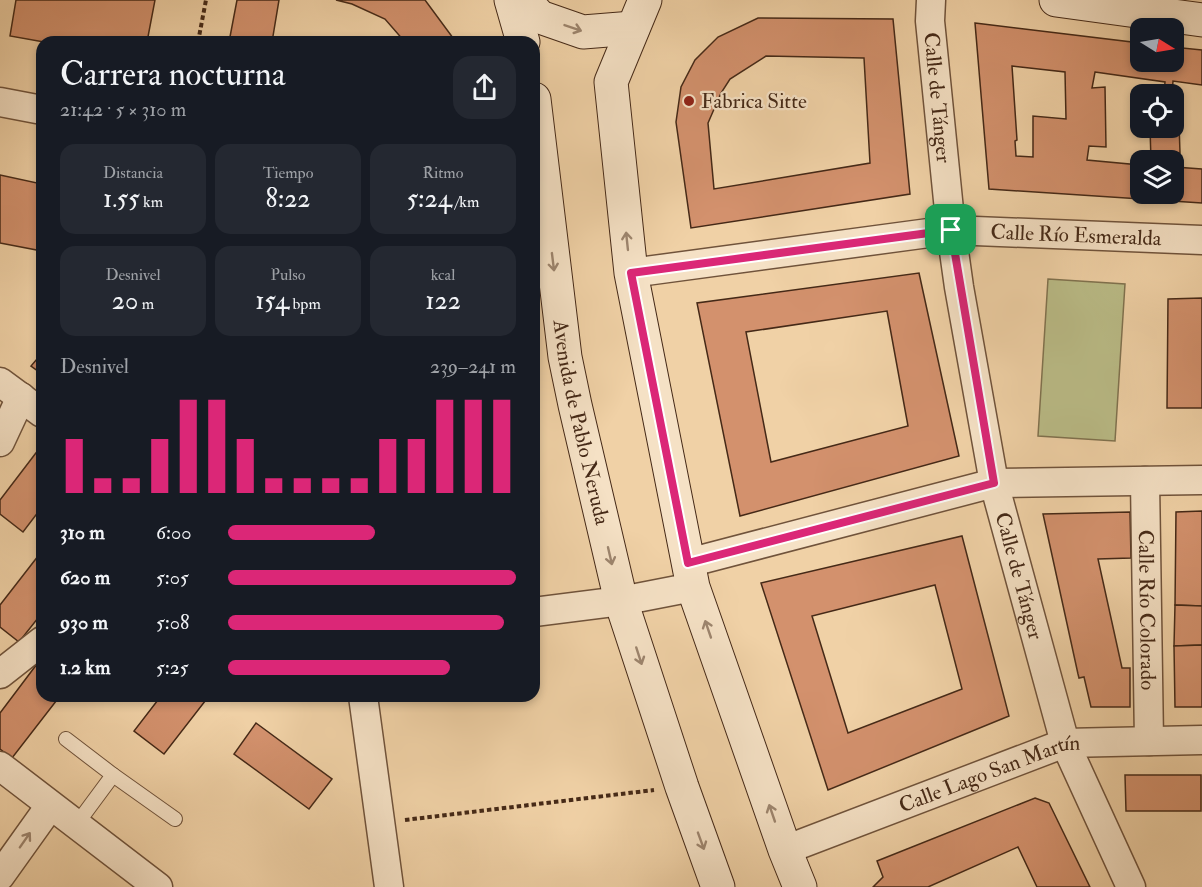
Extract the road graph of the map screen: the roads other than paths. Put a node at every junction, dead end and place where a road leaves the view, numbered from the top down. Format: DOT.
graph roads {
  1 [pos="511,0"];
  2 [pos="524,0"];
  3 [pos="931,0"];
  4 [pos="1056,0"];
  5 [pos="639,14"];
  6 [pos="1202,20"];
  7 [pos="521,36"];
  8 [pos="0,102"];
  9 [pos="36,109"];
  10 [pos="540,149"];
  11 [pos="951,230"];
  12 [pos="1202,240"];
  13 [pos="631,273"];
  14 [pos="21,397"];
  15 [pos="0,442"];
  16 [pos="1202,480"];
  17 [pos="1145,481"];
  18 [pos="994,483"];
  19 [pos="691,575"];
  20 [pos="621,601"];
  21 [pos="540,611"];
  22 [pos="36,647"];
  23 [pos="0,674"];
  24 [pos="364,702"];
  25 [pos="66,739"];
  26 [pos="1202,740"];
  27 [pos="1149,741"];
  28 [pos="1065,743"];
  29 [pos="0,766"];
  30 [pos="113,775"];
  31 [pos="50,806"];
  32 [pos="175,819"];
  33 [pos="76,825"];
  34 [pos="785,850"];
  35 [pos="0,876"];
  36 [pos="14,887"];
  37 [pos="159,887"];
  38 [pos="389,887"];
  39 [pos="718,887"];
  40 [pos="800,887"];
  41 [pos="1131,887"];
  1 -- 7 [label="main road"];
  2 -- 5 [label="main road, one-way"];
  3 -- 11 [label="street, Calle de Tánger"];
  4 -- 6 [label="main road"];
  13 -- 5 [label="main road, one-way"];
  8 -- 9 [label="street"];
  10 -- 20 [label="main road, Avenida de Pablo Neruda, one-way"];
  11 -- 12 [label="street, Calle Río Esmeralda"];
  11 -- 13 [label="street, Calle Río Esmeralda"];
  11 -- 18 [label="street, Calle de Tánger"];
  13 -- 19 [label="main road"];
  14 -- 15 [label="street"];
  16 -- 17 [label="street"];
  17 -- 18 [label="street"];
  17 -- 27 [label="street, Calle Río Colorado"];
  18 -- 19 [label="street"];
  18 -- 28 [label="street, Calle de Tánger"];
  19 -- 20 [label="street"];
  34 -- 19 [label="main road, one-way"];
  20 -- 21 [label="street"];
  20 -- 39 [label="main road, Avenida de Pablo Neruda, one-way"];
  22 -- 23 [label="street"];
  24 -- 38 [label="street"];
  25 -- 30 [label="lane"];
  26 -- 27 [label="street, Calle Lago San Martín"];
  27 -- 28 [label="street, Calle Lago San Martín"];
  28 -- 34 [label="street, Calle Lago San Martín"];
  28 -- 41 [label="street, Calle de Tánger"];
  29 -- 31 [label="street"];
  30 -- 32 [label="lane"];
  30 -- 33 [label="lane"];
  31 -- 33 [label="street"];
  35 -- 31 [label="street, one-way"];
  33 -- 37 [label="street"];
  34 -- 40 [label="main road"];
  35 -- 36 [label="street"];
}
